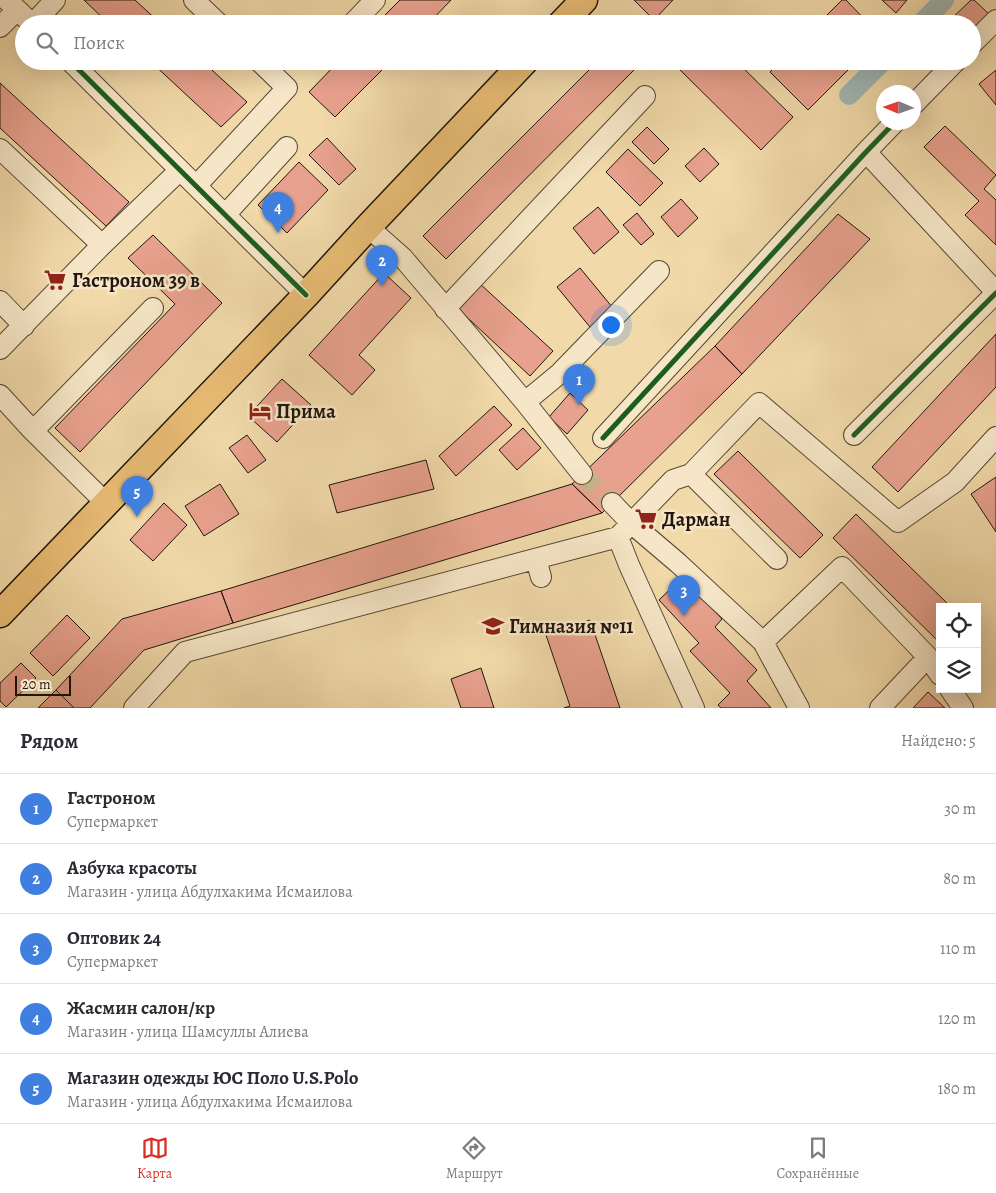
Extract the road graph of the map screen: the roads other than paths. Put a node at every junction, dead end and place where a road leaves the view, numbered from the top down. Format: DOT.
graph roads {
  1 [pos="56,0"];
  2 [pos="194,0"];
  3 [pos="375,0"];
  4 [pos="584,0"];
  5 [pos="12,5"];
  6 [pos="23,15"];
  7 [pos="41,15"];
  8 [pos="210,15"];
  9 [pos="361,15"];
  10 [pos="570,15"];
  11 [pos="996,20"];
  12 [pos="0,28"];
  13 [pos="981,35"];
  14 [pos="79,70"];
  15 [pos="268,70"];
  16 [pos="516,70"];
  17 [pos="947,70"];
  18 [pos="645,96"];
  19 [pos="921,97"];
  20 [pos="887,130"];
  21 [pos="287,147"];
  22 [pos="0,149"];
  23 [pos="866,152"];
  24 [pos="180,170"];
  25 [pos="196,186"];
  26 [pos="226,215"];
  27 [pos="368,227"];
  28 [pos="102,245"];
  29 [pos="659,271"];
  30 [pos="996,292"];
  31 [pos="306,295"];
  32 [pos="0,301"];
  33 [pos="153,308"];
  34 [pos="445,309"];
  35 [pos="24,326"];
  36 [pos="0,349"];
  37 [pos="0,395"];
  38 [pos="526,402"];
  39 [pos="33,431"];
  40 [pos="854,435"];
  41 [pos="996,437"];
  42 [pos="603,438"];
  43 [pos="582,474"];
  44 [pos="691,474"];
  45 [pos="106,503"];
  46 [pos="612,503"];
  47 [pos="624,530"];
  48 [pos="777,560"];
  49 [pos="0,614"];
  50 [pos="763,642"];
  51 [pos="928,657"];
  52 [pos="936,669"];
  53 [pos="953,693"];
  54 [pos="134,708"];
  55 [pos="694,708"];
  56 [pos="800,708"];
  57 [pos="880,708"];
  58 [pos="963,708"];
  1 -- 7 [label="street"];
  2 -- 8 [label="street"];
  3 -- 9 [label="street"];
  4 -- 10 [label="main road"];
  5 -- 6 [label="street"];
  5 -- 12 [label="street"];
  11 -- 13 [label="street"];
  14 -- 24 [label="street"];
  15 -- 25 [label="street"];
  16 -- 27 [label="main road"];
  17 -- 19 [label="street"];
  18 -- 34 [label="street"];
  20 -- 23 [label="street"];
  21 -- 26 [label="street"];
  22 -- 28 [label="street"];
  23 -- 30 [label="street"];
  23 -- 42 [label="street"];
  24 -- 25 [label="street"];
  24 -- 28 [label="street"];
  25 -- 26 [label="street"];
  26 -- 31 [label="street"];
  27 -- 31 [label="main road"];
  27 -- 34 [label="street"];
  28 -- 35 [label="street"];
  29 -- 38 [label="street"];
  30 -- 40 [label="street"];
  31 -- 45 [label="main road"];
  32 -- 35 [label="street"];
  33 -- 39 [label="street"];
  34 -- 38 [label="street"];
  35 -- 36 [label="street"];
  37 -- 39 [label="street"];
  38 -- 43 [label="street"];
  39 -- 45 [label="street"];
  41 -- 44 [label="street"];
  44 -- 47 [label="street"];
  44 -- 48 [label="street"];
  45 -- 49 [label="main road"];
  46 -- 47 [label="street"];
  47 -- 50 [label="street"];
  47 -- 54 [label="street"];
  47 -- 55 [label="street"];
  50 -- 51 [label="street"];
  50 -- 56 [label="street"];
  51 -- 52 [label="street"];
  51 -- 57 [label="street"];
  53 -- 58 [label="street"];
}
